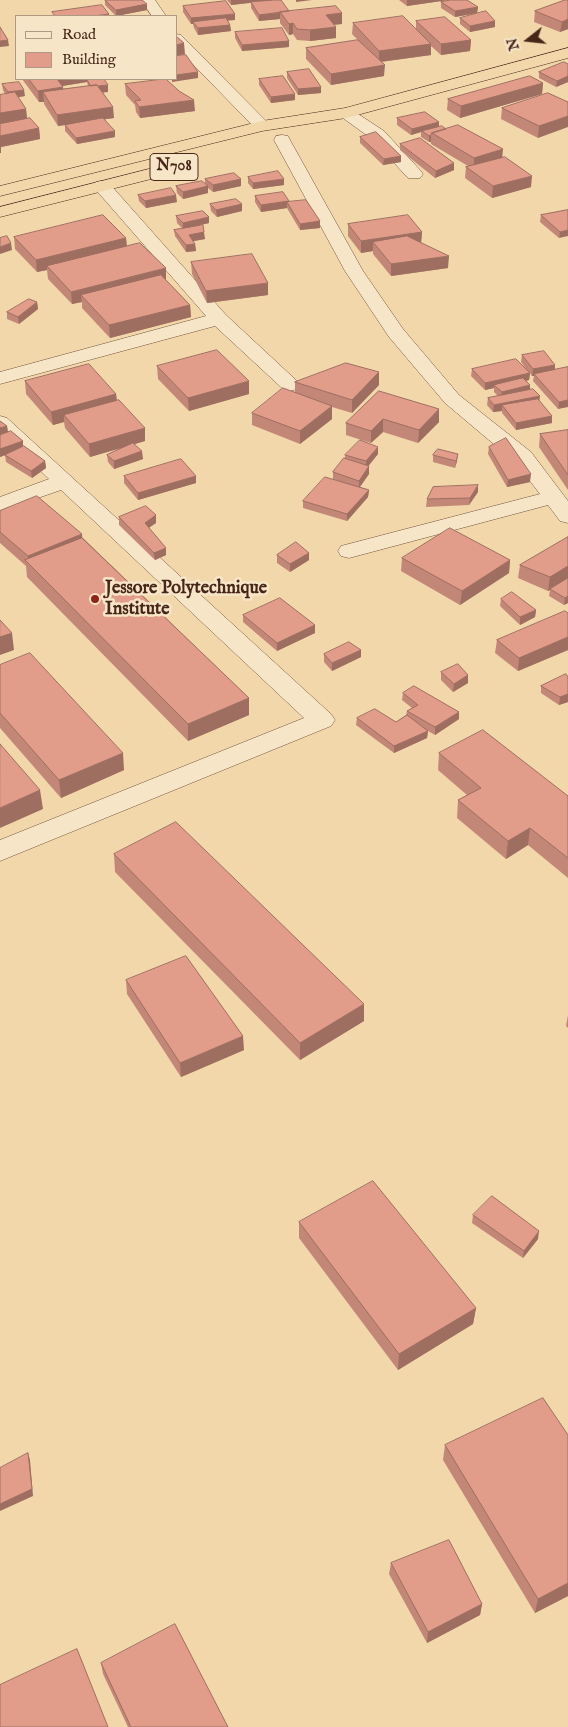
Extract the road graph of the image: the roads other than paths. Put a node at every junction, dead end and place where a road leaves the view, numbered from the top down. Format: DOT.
graph roads {
  1 [pos="148,0"];
  2 [pos="158,15"];
  3 [pos="178,40"];
  4 [pos="568,53"];
  5 [pos="346,113"];
  6 [pos="262,126"];
  7 [pos="272,142"];
  8 [pos="168,169"];
  9 [pos="414,174"];
  10 [pos="102,186"];
  11 [pos="0,191"];
  12 [pos="0,212"];
  13 [pos="219,319"];
  14 [pos="0,378"];
  15 [pos="290,386"];
  16 [pos="0,422"];
  17 [pos="65,481"];
  18 [pos="554,497"];
  19 [pos="0,504"];
  20 [pos="568,516"];
  21 [pos="348,551"];
  22 [pos="0,852"];
  1 -- 2 [label="street"];
  3 -- 6 [label="street"];
  4 -- 5 [label="highway, N708"];
  5 -- 6 [label="highway, N708"];
  5 -- 7 [label="highway, N708"];
  5 -- 9 [label="street"];
  6 -- 11 [label="highway, N708"];
  7 -- 18 [label="street"];
  8 -- 10 [label="highway, N708"];
  10 -- 12 [label="highway, N708"];
  10 -- 13 [label="street"];
  13 -- 14 [label="street"];
  13 -- 15 [label="street"];
  16 -- 17 [label="street"];
  17 -- 19 [label="street"];
  17 -- 22 [label="street"];
  18 -- 20 [label="street"];
  18 -- 21 [label="street"];
}
